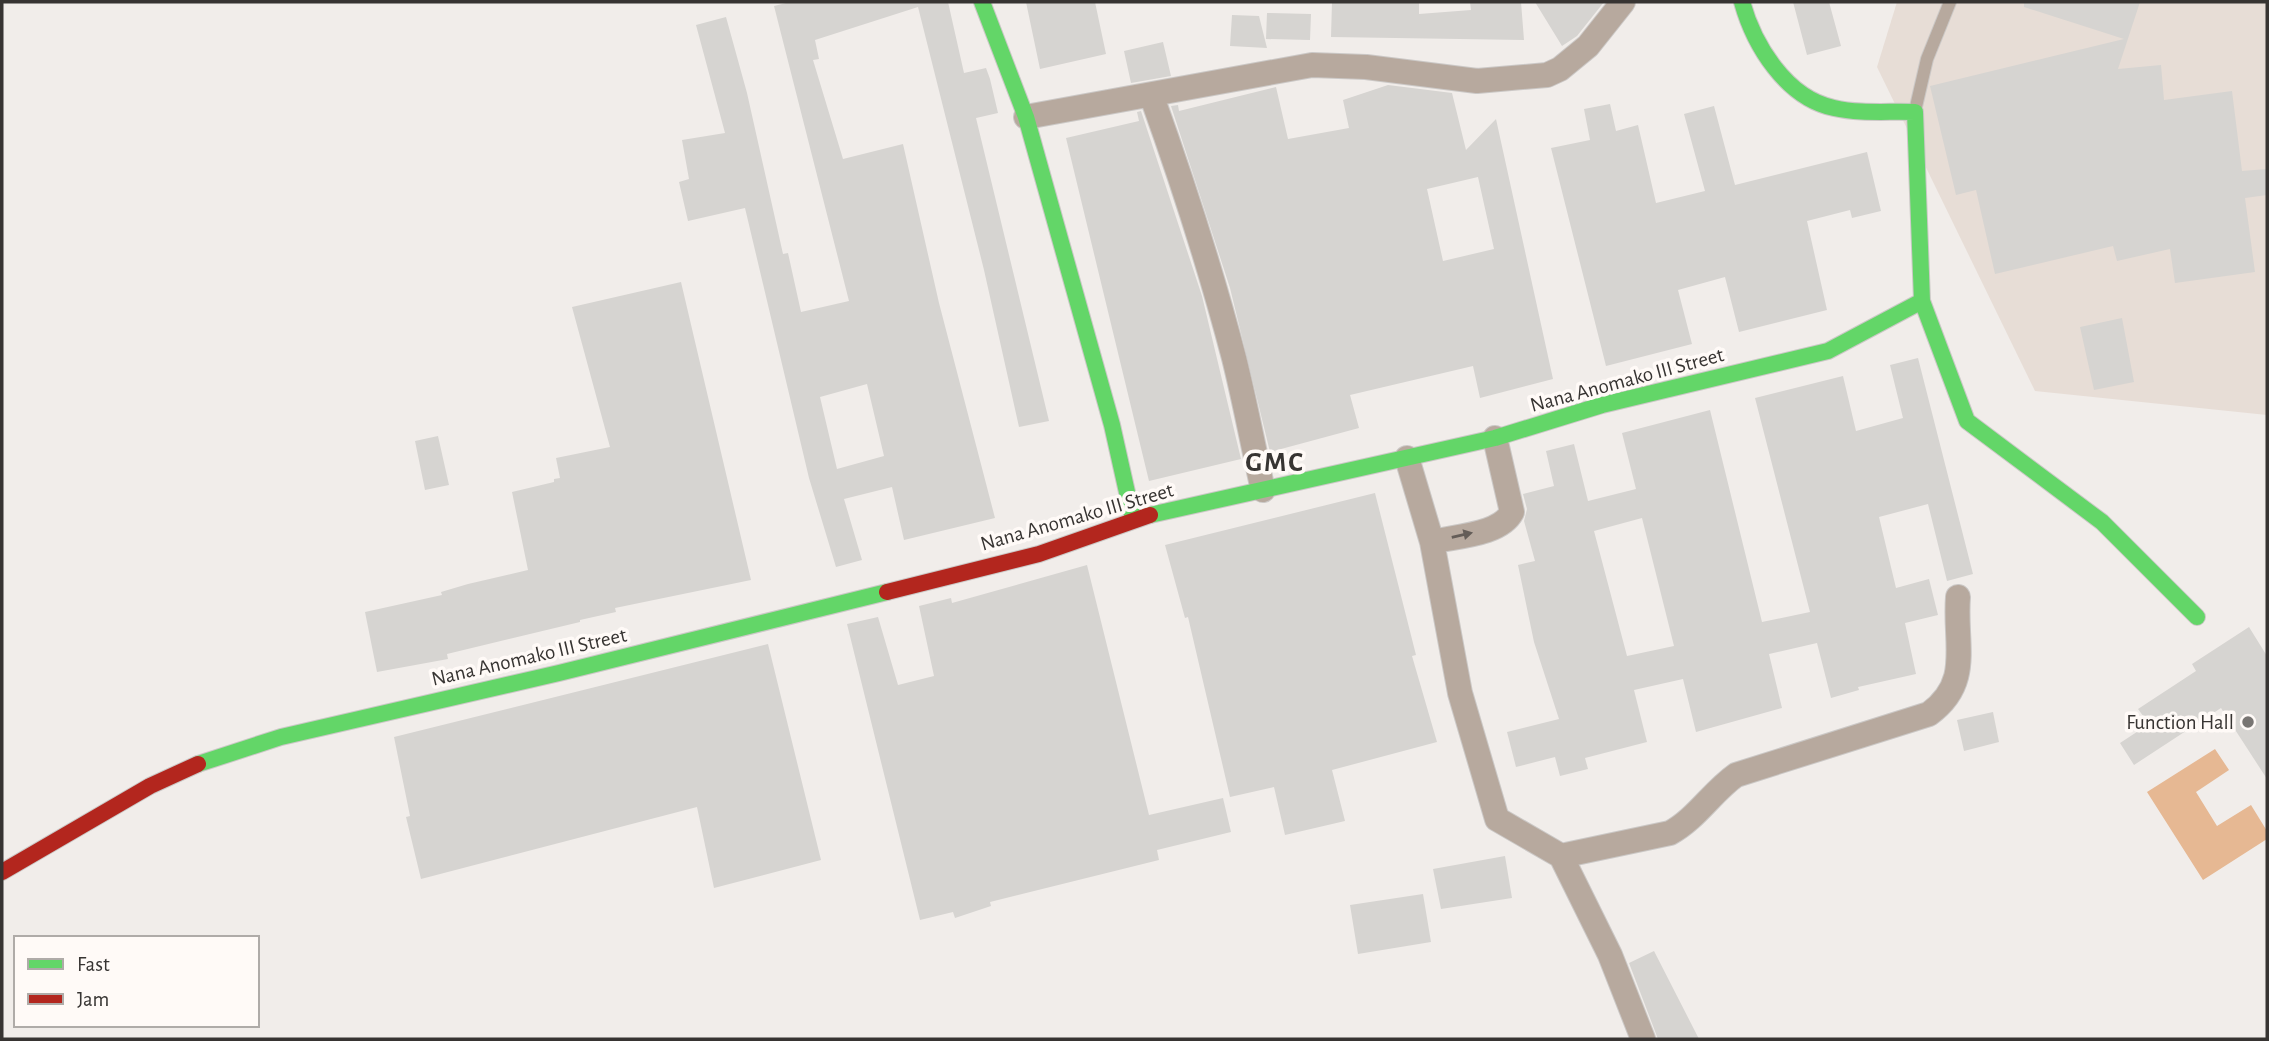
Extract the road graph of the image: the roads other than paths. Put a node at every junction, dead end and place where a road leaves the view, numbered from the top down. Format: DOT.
graph roads {
  1 [pos="982,2"];
  2 [pos="1623,2"];
  3 [pos="1742,2"];
  4 [pos="1950,2"];
  5 [pos="1152,97"];
  6 [pos="1915,112"];
  7 [pos="1026,117"];
  8 [pos="1922,302"];
  9 [pos="1495,438"];
  10 [pos="1407,458"];
  11 [pos="1263,490"];
  12 [pos="1133,519"];
  13 [pos="1432,542"];
  14 [pos="1958,597"];
  15 [pos="2197,617"];
  16 [pos="1562,856"];
  17 [pos="2,872"];
  18 [pos="1643,1039"];
  1 -- 7 [label="street"];
  2 -- 5 [label="street"];
  3 -- 6 [label="street"];
  4 -- 6 [label="lane"];
  5 -- 7 [label="street"];
  5 -- 11 [label="street"];
  6 -- 8 [label="street"];
  7 -- 12 [label="street"];
  8 -- 9 [label="street, Nana Anomako III Street"];
  8 -- 15 [label="street"];
  9 -- 10 [label="street, Nana Anomako III Street"];
  13 -- 9 [label="street, one-way"];
  10 -- 11 [label="street, Nana Anomako III Street"];
  10 -- 13 [label="street"];
  11 -- 12 [label="street, Nana Anomako III Street"];
  12 -- 17 [label="street, Nana Anomako III Street"];
  13 -- 16 [label="street"];
  14 -- 16 [label="street"];
  16 -- 18 [label="street"];
}
